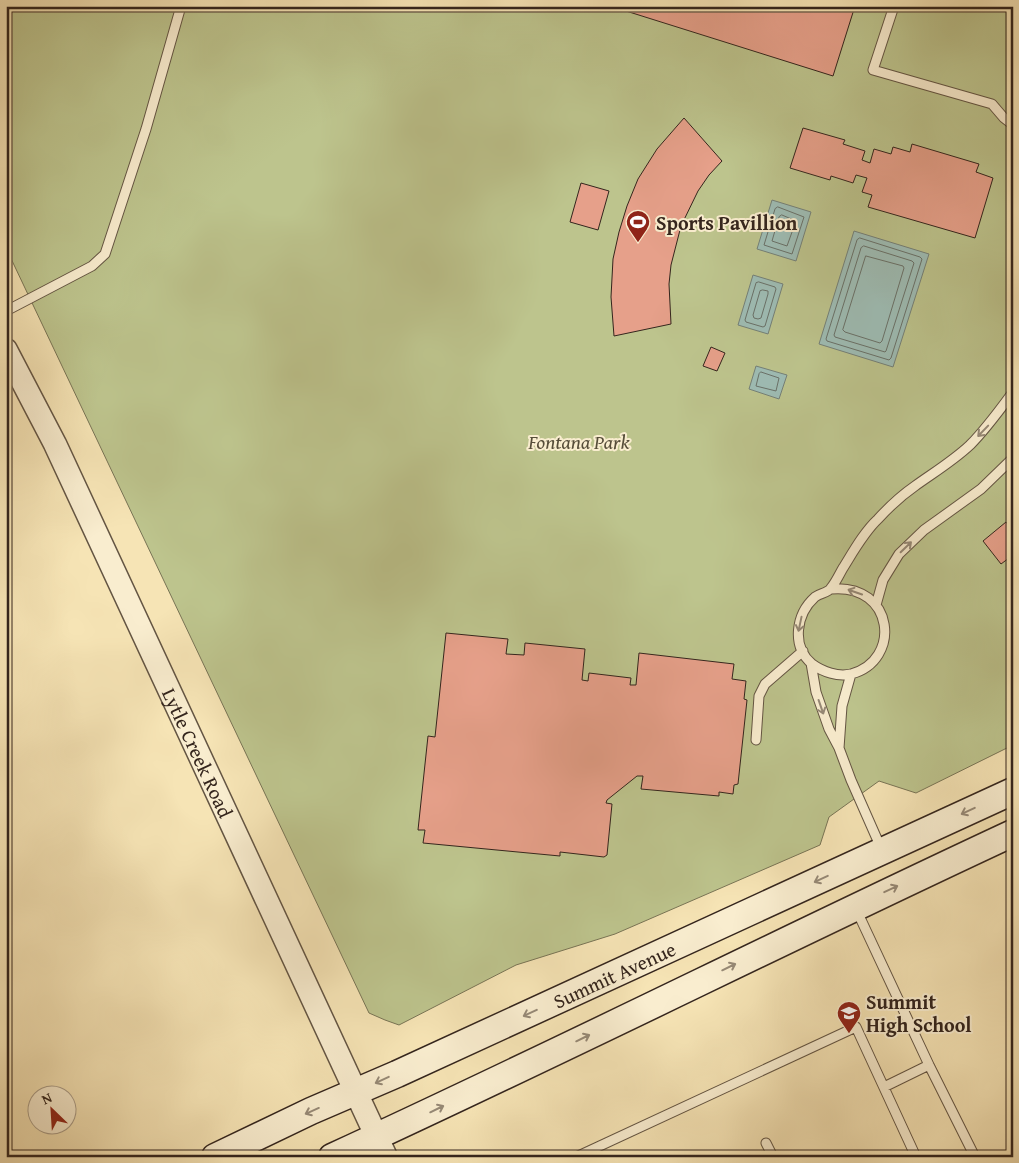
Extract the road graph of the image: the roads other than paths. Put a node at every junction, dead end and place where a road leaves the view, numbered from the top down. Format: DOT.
graph roads {
  1 [pos="181,6"];
  2 [pos="894,6"];
  3 [pos="1013,125"];
  4 [pos="6,311"];
  5 [pos="6,350"];
  6 [pos="1013,392"];
  7 [pos="1013,458"];
  8 [pos="831,590"];
  9 [pos="876,605"];
  10 [pos="803,651"];
  11 [pos="811,663"];
  12 [pos="851,674"];
  13 [pos="756,740"];
  14 [pos="839,748"];
  15 [pos="1013,791"];
  16 [pos="1013,833"];
  17 [pos="882,851"];
  18 [pos="854,906"];
  19 [pos="929,1065"];
  20 [pos="884,1088"];
  21 [pos="357,1092"];
  22 [pos="766,1143"];
  23 [pos="381,1147"];
  24 [pos="216,1157"];
  25 [pos="332,1157"];
  26 [pos="576,1157"];
  27 [pos="773,1157"];
  28 [pos="916,1157"];
  29 [pos="975,1157"];
  1 -- 4 [label="lane"];
  2 -- 3 [label="lane"];
  5 -- 21 [label="street, Lytle Creek Road"];
  6 -- 8 [label="lane, one-way"];
  9 -- 7 [label="lane, one-way"];
  9 -- 8 [label="lane, one-way"];
  8 -- 10 [label="lane, one-way"];
  9 -- 12 [label="lane"];
  10 -- 11 [label="lane"];
  10 -- 13 [label="lane"];
  11 -- 12 [label="lane"];
  11 -- 14 [label="lane, one-way"];
  12 -- 14 [label="lane"];
  14 -- 17 [label="lane"];
  15 -- 17 [label="main road, Summit Avenue, one-way"];
  18 -- 16 [label="main road, one-way"];
  17 -- 21 [label="main road, Summit Avenue, one-way"];
  18 -- 19 [label="lane"];
  23 -- 18 [label="main road, one-way"];
  19 -- 20 [label="lane"];
  19 -- 29 [label="lane"];
  20 -- 26 [label="lane"];
  20 -- 28 [label="lane"];
  21 -- 23 [label="street, Lytle Creek Road"];
  21 -- 24 [label="main road, Summit Avenue, one-way"];
  22 -- 27 [label="lane"];
  23 -- 25 [label="main road"];
}
